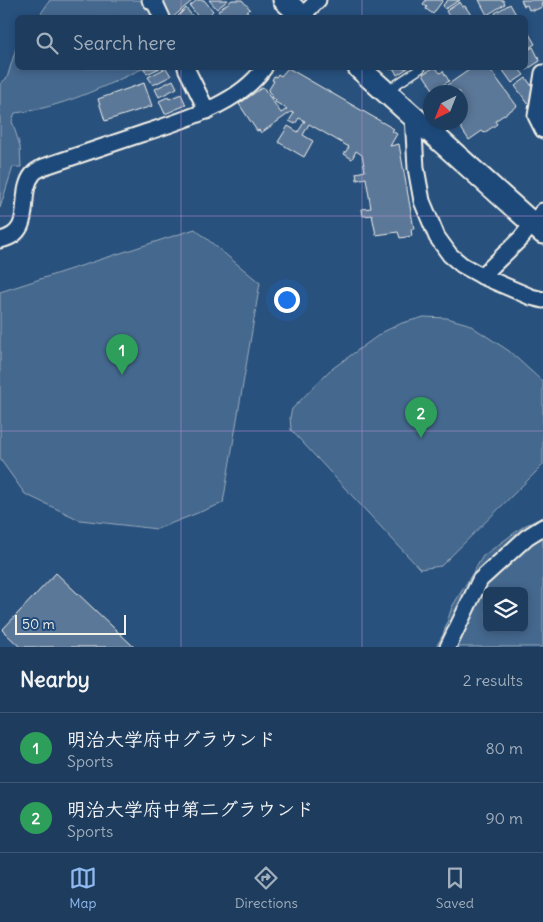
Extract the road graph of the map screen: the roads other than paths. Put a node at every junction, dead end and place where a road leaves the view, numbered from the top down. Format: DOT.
graph roads {
  1 [pos="150,0"];
  2 [pos="284,0"];
  3 [pos="318,0"];
  4 [pos="161,15"];
  5 [pos="300,15"];
  6 [pos="304,15"];
  7 [pos="187,70"];
  8 [pos="263,70"];
  9 [pos="361,70"];
  10 [pos="418,70"];
  11 [pos="543,73"];
  12 [pos="386,91"];
  13 [pos="207,111"];
  14 [pos="413,116"];
  15 [pos="543,130"];
  16 [pos="540,222"];
  17 [pos="0,240"];
  18 [pos="482,276"];
  19 [pos="543,300"];
  20 [pos="543,527"];
  21 [pos="448,647"];
  1 -- 4 [label="street"];
  2 -- 5 [label="main road"];
  3 -- 6 [label="street"];
  7 -- 13 [label="street"];
  8 -- 13 [label="street"];
  9 -- 12 [label="main road"];
  10 -- 12 [label="lane"];
  11 -- 15 [label="street"];
  12 -- 14 [label="main road"];
  13 -- 17 [label="street"];
  14 -- 16 [label="main road"];
  14 -- 18 [label="street"];
  16 -- 18 [label="street"];
  18 -- 19 [label="street"];
  20 -- 21 [label="street"];
}
